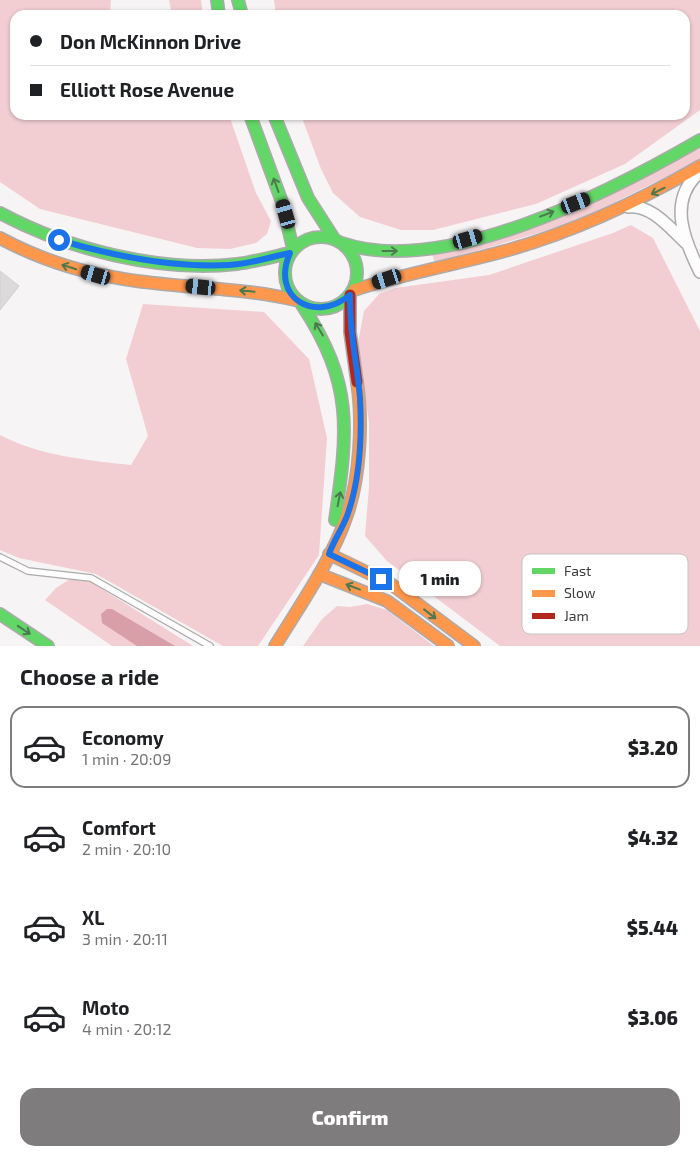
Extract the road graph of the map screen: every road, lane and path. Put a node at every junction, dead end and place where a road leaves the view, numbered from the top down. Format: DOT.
graph roads {
  1 [pos="252,120"];
  2 [pos="276,120"];
  3 [pos="700,140"];
  4 [pos="700,166"];
  5 [pos="700,172"];
  6 [pos="622,208"];
  7 [pos="0,213"];
  8 [pos="0,238"];
  9 [pos="338,242"];
  10 [pos="686,243"];
  11 [pos="291,251"];
  12 [pos="700,272"];
  13 [pos="352,293"];
  14 [pos="298,303"];
  15 [pos="330,550"];
  16 [pos="0,557"];
  17 [pos="319,574"];
  18 [pos="0,614"];
  19 [pos="48,646"];
  20 [pos="210,646"];
  21 [pos="275,646"];
  22 [pos="448,646"];
  23 [pos="474,646"];
  11 -- 1 [label="main road, one-way"];
  2 -- 9 [label="main road"];
  9 -- 3 [label="main road, one-way"];
  4 -- 6 [label="main road, one-way"];
  5 -- 10 [label="street"];
  6 -- 10 [label="street"];
  6 -- 13 [label="main road"];
  7 -- 11 [label="main road"];
  14 -- 8 [label="main road, one-way"];
  9 -- 11 [label="main road"];
  9 -- 13 [label="main road"];
  10 -- 12 [label="street"];
  11 -- 14 [label="main road"];
  13 -- 14 [label="main road"];
  13 -- 15 [label="main road"];
  15 -- 14 [label="main road, one-way"];
  15 -- 17 [label="main road"];
  15 -- 23 [label="main road, one-way"];
  16 -- 20 [label="lane"];
  17 -- 21 [label="main road"];
  22 -- 17 [label="main road, one-way"];
  18 -- 19 [label="main road, one-way"];
}
